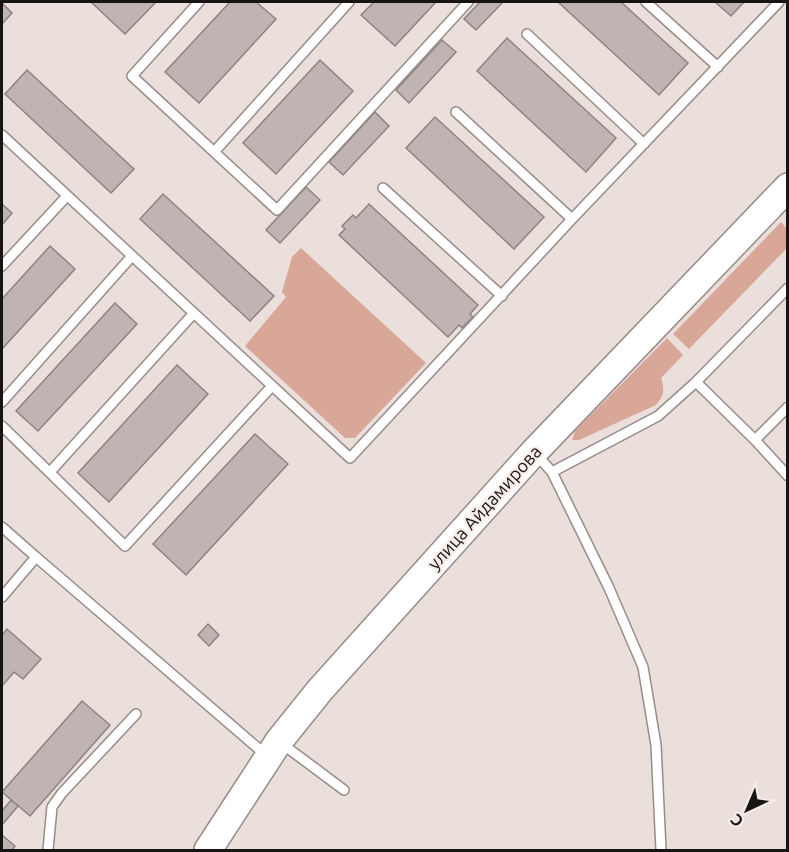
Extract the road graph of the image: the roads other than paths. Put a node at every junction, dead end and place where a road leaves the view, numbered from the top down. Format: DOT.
graph roads {
  1 [pos="199,2"];
  2 [pos="349,2"];
  3 [pos="468,2"];
  4 [pos="646,2"];
  5 [pos="779,2"];
  6 [pos="527,34"];
  7 [pos="718,68"];
  8 [pos="456,112"];
  9 [pos="2,135"];
  10 [pos="644,144"];
  11 [pos="215,151"];
  12 [pos="788,187"];
  13 [pos="383,188"];
  14 [pos="67,196"];
  15 [pos="572,219"];
  16 [pos="132,256"];
  17 [pos="2,266"];
  18 [pos="788,288"];
  19 [pos="502,296"];
  20 [pos="194,313"];
  21 [pos="696,382"];
  22 [pos="272,386"];
  23 [pos="2,402"];
  24 [pos="788,407"];
  25 [pos="2,426"];
  26 [pos="754,440"];
  27 [pos="534,452"];
  28 [pos="50,472"];
  29 [pos="552,472"];
  30 [pos="788,476"];
  31 [pos="2,527"];
  32 [pos="36,557"];
  33 [pos="2,597"];
  34 [pos="135,714"];
  35 [pos="274,749"];
  36 [pos="344,790"];
  37 [pos="48,850"];
  38 [pos="208,850"];
  39 [pos="661,850"];
  1 -- 11 [label="lane"];
  2 -- 11 [label="lane"];
  3 -- 11 [label="lane"];
  4 -- 7 [label="lane"];
  5 -- 7 [label="lane"];
  6 -- 10 [label="lane"];
  7 -- 10 [label="lane"];
  8 -- 15 [label="lane"];
  9 -- 14 [label="lane"];
  10 -- 15 [label="lane"];
  12 -- 27 [label="main road, улица Айдамирова"];
  13 -- 19 [label="lane"];
  14 -- 16 [label="lane"];
  14 -- 17 [label="lane"];
  15 -- 19 [label="lane"];
  16 -- 20 [label="lane"];
  16 -- 23 [label="lane"];
  18 -- 21 [label="lane"];
  19 -- 22 [label="lane"];
  20 -- 22 [label="lane"];
  20 -- 28 [label="lane"];
  21 -- 26 [label="lane"];
  21 -- 29 [label="lane"];
  22 -- 28 [label="lane"];
  24 -- 26 [label="lane"];
  25 -- 28 [label="lane"];
  26 -- 30 [label="lane"];
  27 -- 29 [label="lane"];
  27 -- 35 [label="main road, улица Айдамирова"];
  29 -- 39 [label="lane"];
  31 -- 32 [label="lane"];
  32 -- 33 [label="lane"];
  32 -- 35 [label="lane"];
  34 -- 37 [label="lane"];
  35 -- 36 [label="lane"];
  35 -- 38 [label="main road, улица Айдамирова"];
}
